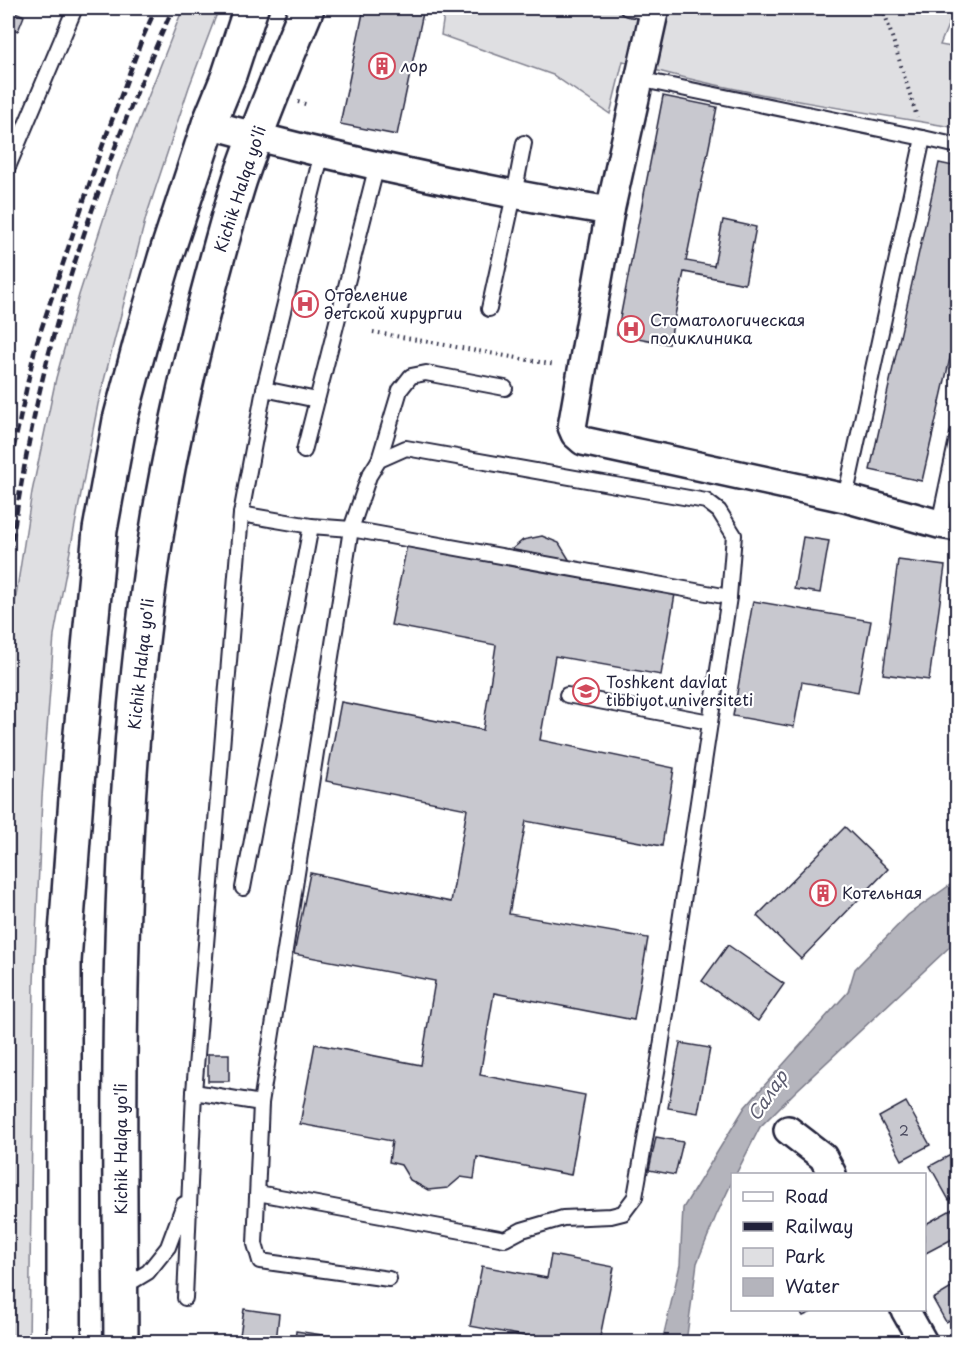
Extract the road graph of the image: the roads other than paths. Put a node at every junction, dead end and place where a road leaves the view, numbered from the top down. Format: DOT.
graph roads {
  1 [pos="75,8"];
  2 [pos="251,8"];
  3 [pos="307,8"];
  4 [pos="627,8"];
  5 [pos="654,10"];
  6 [pos="638,79"];
  7 [pos="209,124"];
  8 [pos="255,136"];
  9 [pos="923,138"];
  10 [pos="524,143"];
  11 [pos="957,146"];
  12 [pos="322,152"];
  13 [pos="377,165"];
  14 [pos="8,167"];
  15 [pos="514,195"];
  16 [pos="610,211"];
  17 [pos="489,309"];
  18 [pos="505,388"];
  19 [pos="264,389"];
  20 [pos="317,400"];
  21 [pos="957,434"];
  22 [pos="304,451"];
  23 [pos="379,460"];
  24 [pos="845,498"];
  25 [pos="241,514"];
  26 [pos="311,526"];
  27 [pos="948,526"];
  28 [pos="351,529"];
  29 [pos="729,597"];
  30 [pos="567,695"];
  31 [pos="710,722"];
  32 [pos="243,888"];
  33 [pos="194,1092"];
  34 [pos="261,1103"];
  35 [pos="788,1130"];
  36 [pos="832,1173"];
  37 [pos="189,1192"];
  38 [pos="258,1193"];
  39 [pos="389,1279"];
  40 [pos="121,1288"];
  41 [pos="185,1298"];
  42 [pos="906,1311"];
  43 [pos="63,1342"];
  44 [pos="122,1342"];
  45 [pos="923,1342"];
  1 -- 14 [label="lane"];
  2 -- 7 [label="highway"];
  3 -- 8 [label="highway, Kichik Halqa yo'li"];
  4 -- 5 [label="lane"];
  5 -- 6 [label="street"];
  6 -- 9 [label="lane"];
  6 -- 16 [label="street"];
  7 -- 8 [label="street"];
  7 -- 43 [label="highway"];
  8 -- 12 [label="street"];
  8 -- 40 [label="highway, Kichik Halqa yo'li"];
  9 -- 11 [label="lane"];
  9 -- 24 [label="lane"];
  10 -- 15 [label="lane"];
  12 -- 13 [label="street"];
  12 -- 19 [label="lane"];
  13 -- 15 [label="street"];
  13 -- 20 [label="lane"];
  15 -- 16 [label="street"];
  15 -- 17 [label="lane"];
  16 -- 24 [label="street"];
  18 -- 23 [label="lane"];
  19 -- 20 [label="lane"];
  19 -- 25 [label="lane"];
  20 -- 22 [label="lane"];
  21 -- 27 [label="lane"];
  23 -- 28 [label="lane"];
  23 -- 29 [label="lane"];
  24 -- 27 [label="street"];
  25 -- 26 [label="lane"];
  25 -- 33 [label="lane"];
  26 -- 28 [label="lane"];
  26 -- 32 [label="lane"];
  28 -- 29 [label="lane"];
  28 -- 34 [label="lane"];
  29 -- 31 [label="lane"];
  30 -- 31 [label="lane"];
  31 -- 38 [label="lane"];
  33 -- 34 [label="lane"];
  33 -- 37 [label="lane"];
  34 -- 38 [label="lane"];
  35 -- 36 [label="street"];
  37 -- 40 [label="lane"];
  37 -- 41 [label="lane"];
  38 -- 39 [label="lane"];
  40 -- 44 [label="highway, Kichik Halqa yo'li"];
  42 -- 45 [label="street"];
}
